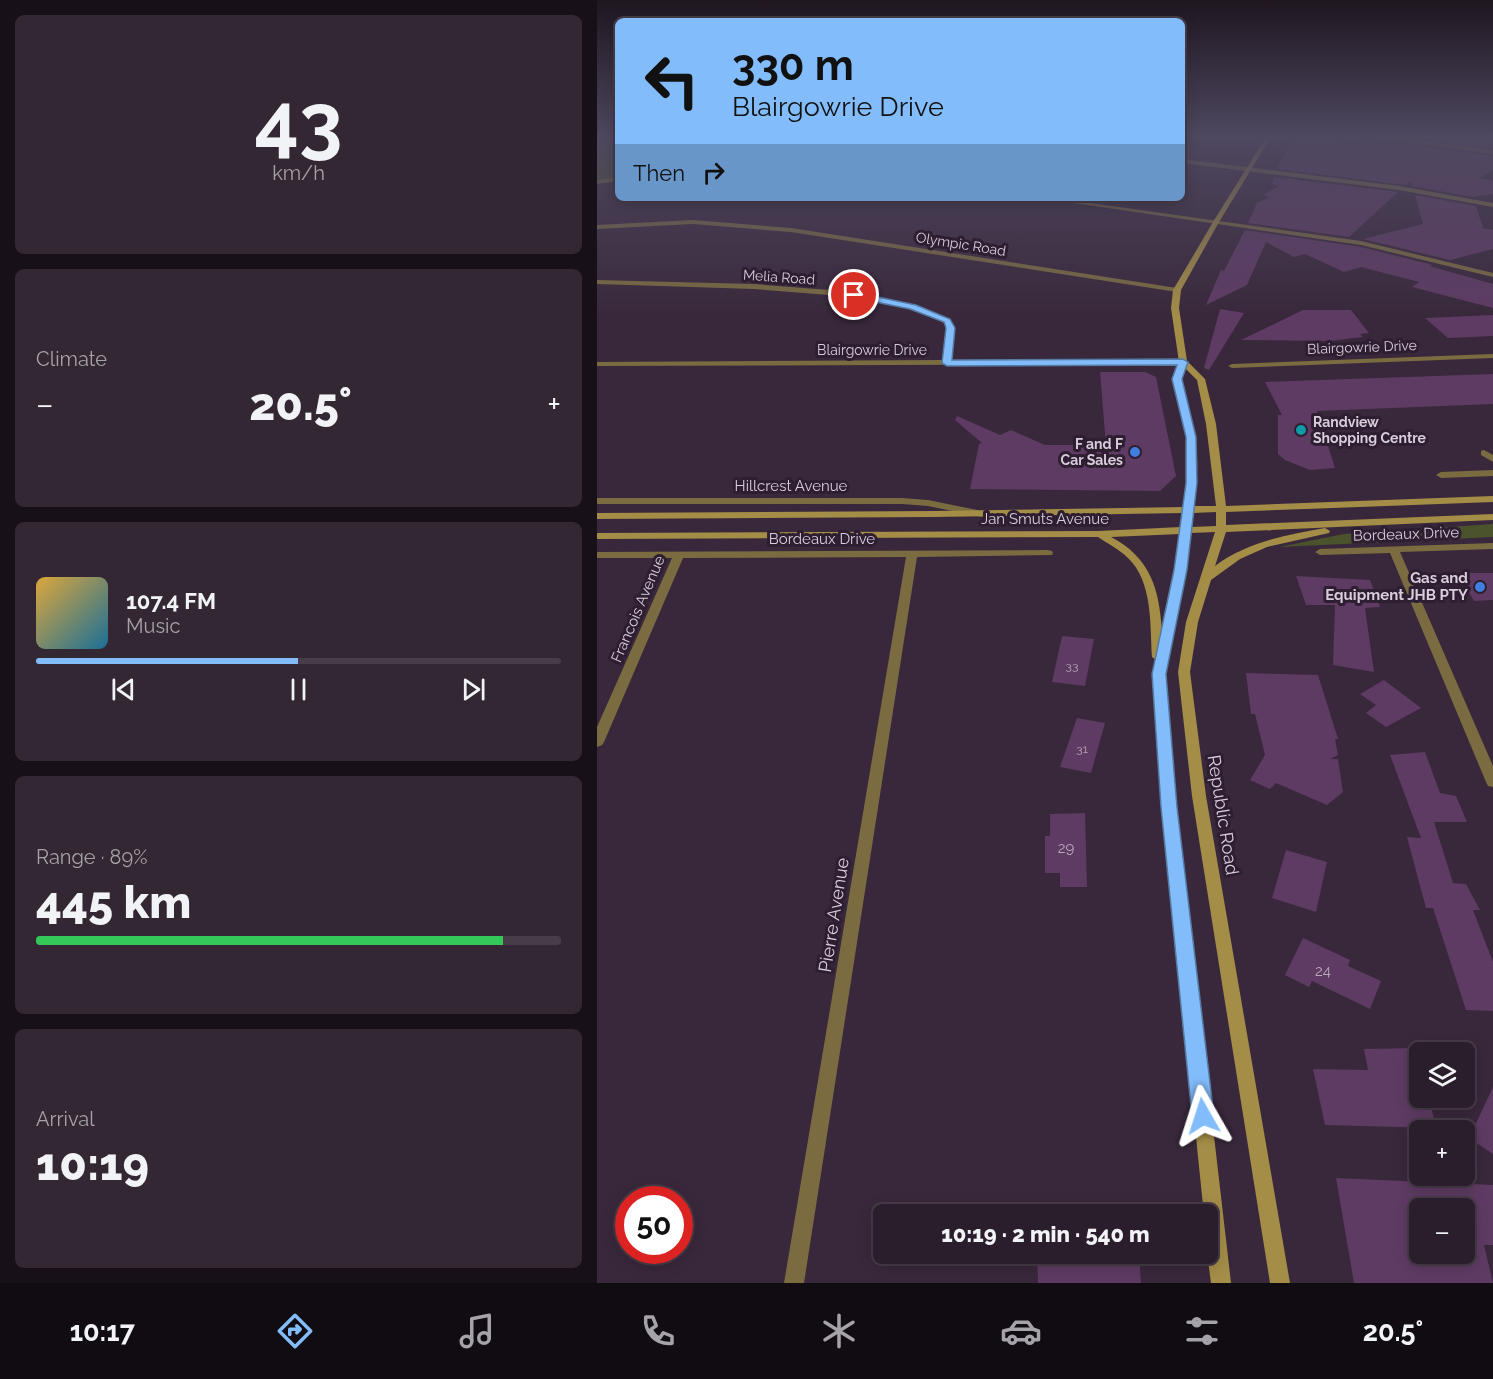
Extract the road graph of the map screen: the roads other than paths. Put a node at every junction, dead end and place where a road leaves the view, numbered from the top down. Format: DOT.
graph roads {
  1 [pos="1232,197"];
  2 [pos="1445,197"];
  3 [pos="1064,201"];
  4 [pos="1493,206"];
  5 [pos="1216,222"];
  6 [pos="597,227"];
  7 [pos="1493,275"];
  8 [pos="597,282"];
  9 [pos="1177,290"];
  10 [pos="1493,356"];
  11 [pos="1183,362"];
  12 [pos="947,363"];
  13 [pos="597,364"];
  14 [pos="1232,366"];
  15 [pos="1493,473"];
  16 [pos="1441,474"];
  17 [pos="1493,499"];
  18 [pos="597,501"];
  19 [pos="1221,508"];
  20 [pos="1188,510"];
  21 [pos="985,514"];
  22 [pos="597,516"];
  23 [pos="1493,517"];
  24 [pos="1380,522"];
  25 [pos="1221,530"];
  26 [pos="1186,532"];
  27 [pos="1098,534"];
  28 [pos="597,536"];
  29 [pos="1493,546"];
  30 [pos="1394,550"];
  31 [pos="1320,552"];
  32 [pos="1048,553"];
  33 [pos="679,554"];
  34 [pos="912,554"];
  35 [pos="597,555"];
  36 [pos="1208,577"];
  37 [pos="1159,674"];
  38 [pos="597,742"];
  39 [pos="1493,782"];
  40 [pos="794,1283"];
  41 [pos="1221,1283"];
  42 [pos="1280,1283"];
  1 -- 5 [label="main road"];
  2 -- 4 [label="street"];
  3 -- 5 [label="street"];
  5 -- 7 [label="street"];
  5 -- 9 [label="main road"];
  6 -- 9 [label="street, Olympic Road"];
  8 -- 12 [label="street, Melia Road"];
  9 -- 11 [label="main road"];
  10 -- 14 [label="street, Blairgowrie Drive"];
  11 -- 12 [label="street, Blairgowrie Drive"];
  11 -- 19 [label="main road, Republic Road"];
  11 -- 20 [label="main road"];
  12 -- 13 [label="street, Blairgowrie Drive"];
  15 -- 16 [label="street"];
  17 -- 19 [label="main road, Jan Smuts Avenue"];
  18 -- 21 [label="street, Hillcrest Avenue"];
  19 -- 20 [label="main road, Jan Smuts Avenue"];
  19 -- 25 [label="main road, Republic Road"];
  20 -- 21 [label="main road, Jan Smuts Avenue"];
  20 -- 26 [label="main road"];
  21 -- 22 [label="main road, Jan Smuts Avenue"];
  23 -- 24 [label="main road, Jan Smuts Avenue"];
  24 -- 25 [label="main road, Jan Smuts Avenue"];
  24 -- 36 [label="main road"];
  25 -- 26 [label="main road, Jan Smuts Avenue"];
  25 -- 36 [label="main road, Republic Road"];
  26 -- 27 [label="main road, Jan Smuts Avenue"];
  26 -- 37 [label="main road"];
  27 -- 28 [label="main road, Jan Smuts Avenue"];
  27 -- 37 [label="main road"];
  29 -- 30 [label="street, Bordeaux Drive"];
  30 -- 31 [label="street, Bordeaux Drive"];
  30 -- 39 [label="street"];
  32 -- 34 [label="street, Bordeaux Drive"];
  33 -- 34 [label="street, Bordeaux Drive"];
  33 -- 35 [label="street, Bordeaux Drive"];
  33 -- 38 [label="street, Francois Avenue"];
  34 -- 40 [label="street, Pierre Avenue"];
  36 -- 42 [label="main road, Republic Road"];
  37 -- 41 [label="main road"];
}
